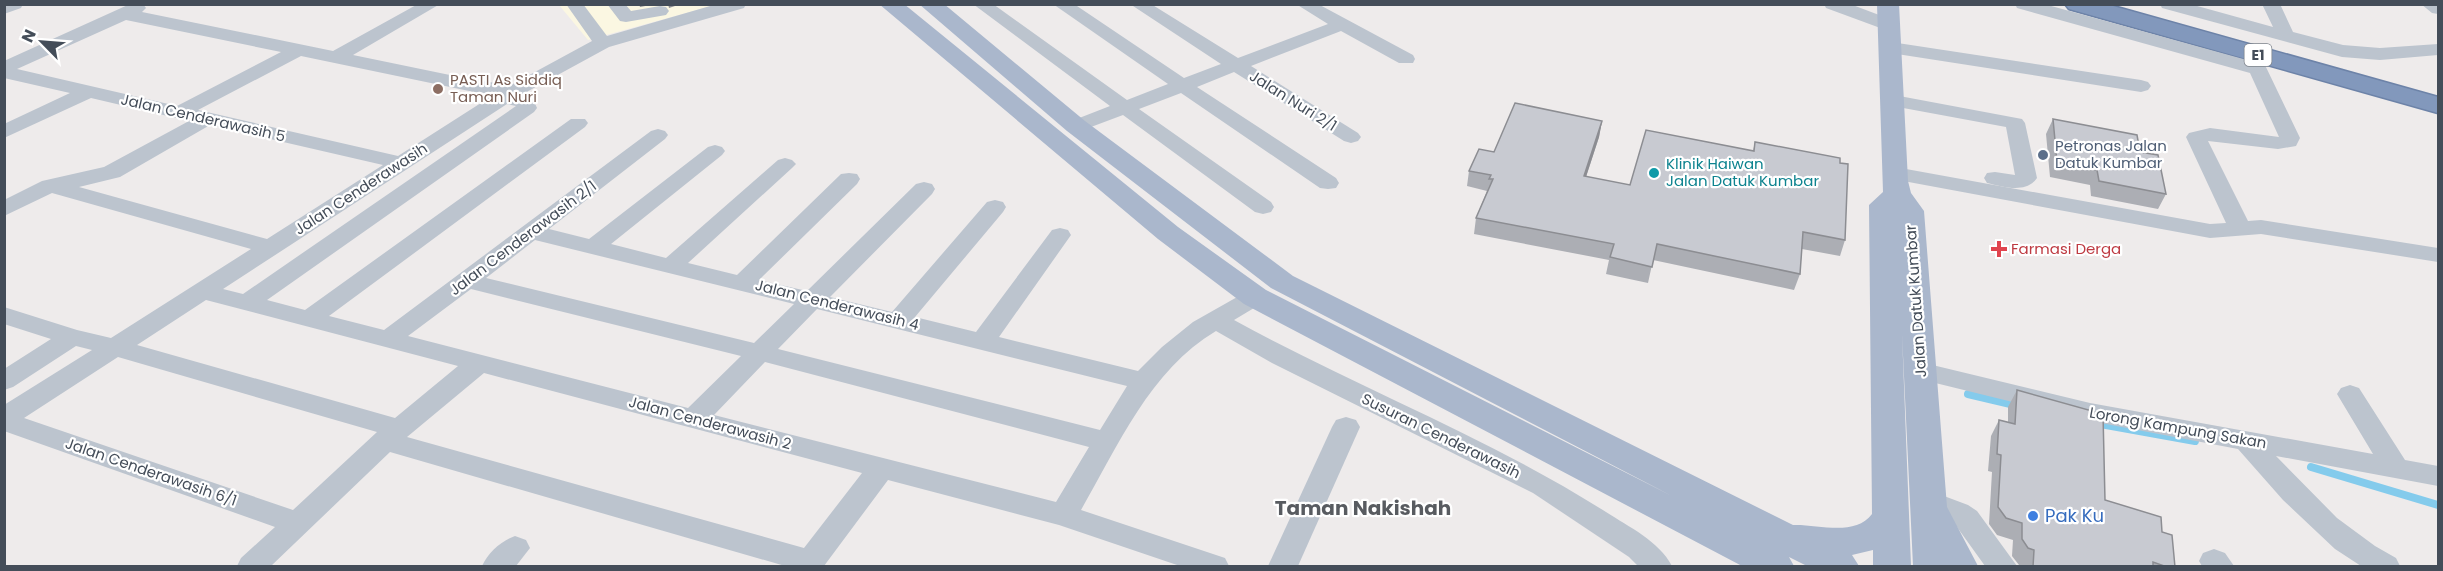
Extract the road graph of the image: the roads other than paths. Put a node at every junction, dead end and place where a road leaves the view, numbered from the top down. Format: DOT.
graph roads {
  1 [pos="15,4"];
  2 [pos="145,4"];
  3 [pos="432,4"];
  4 [pos="574,4"];
  5 [pos="683,4"];
  6 [pos="890,4"];
  7 [pos="930,4"];
  8 [pos="1061,4"];
  9 [pos="1138,4"];
  10 [pos="1304,4"];
  11 [pos="1832,4"];
  12 [pos="2023,4"];
  13 [pos="2077,4"];
  14 [pos="2128,4"];
  15 [pos="2168,4"];
  16 [pos="2271,4"];
  17 [pos="2429,4"];
  18 [pos="731,5"];
  19 [pos="983,5"];
  20 [pos="618,8"];
  21 [pos="4,9"];
  22 [pos="2439,9"];
  23 [pos="124,14"];
  24 [pos="586,20"];
  25 [pos="1342,25"];
  26 [pos="1889,26"];
  27 [pos="2286,36"];
  28 [pos="603,43"];
  29 [pos="299,50"];
  30 [pos="2439,50"];
  31 [pos="335,58"];
  32 [pos="1406,59"];
  33 [pos="1236,65"];
  34 [pos="4,70"];
  35 [pos="1182,86"];
  36 [pos="2141,86"];
  37 [pos="2439,89"];
  38 [pos="89,91"];
  39 [pos="509,94"];
  40 [pos="1894,102"];
  41 [pos="2439,105"];
  42 [pos="1125,108"];
  43 [pos="178,112"];
  44 [pos="207,119"];
  45 [pos="578,123"];
  46 [pos="1077,126"];
  47 [pos="4,132"];
  48 [pos="658,135"];
  49 [pos="1351,137"];
  50 [pos="715,151"];
  51 [pos="402,163"];
  52 [pos="785,164"];
  53 [pos="849,179"];
  54 [pos="1328,183"];
  55 [pos="1893,183"];
  56 [pos="50,186"];
  57 [pos="924,189"];
  58 [pos="996,207"];
  59 [pos="1263,207"];
  60 [pos="4,209"];
  61 [pos="2240,228"];
  62 [pos="531,232"];
  63 [pos="1060,236"];
  64 [pos="271,247"];
  65 [pos="594,247"];
  66 [pos="2439,255"];
  67 [pos="671,266"];
  68 [pos="467,281"];
  69 [pos="743,282"];
  70 [pos="202,291"];
  71 [pos="1255,297"];
  72 [pos="811,300"];
  73 [pos="246,303"];
  74 [pos="4,315"];
  75 [pos="309,319"];
  76 [pos="1215,320"];
  77 [pos="898,321"];
  78 [pos="72,337"];
  79 [pos="387,340"];
  80 [pos="984,341"];
  81 [pos="115,347"];
  82 [pos="761,353"];
  83 [pos="479,363"];
  84 [pos="1920,371"];
  85 [pos="4,381"];
  86 [pos="1143,381"];
  87 [pos="2350,394"];
  88 [pos="693,419"];
  89 [pos="4,420"];
  90 [pos="1346,427"];
  91 [pos="392,435"];
  92 [pos="2246,440"];
  93 [pos="1107,442"];
  94 [pos="882,468"];
  95 [pos="2396,468"];
  96 [pos="2439,476"];
  97 [pos="1928,501"];
  98 [pos="1063,515"];
  99 [pos="1891,516"];
  100 [pos="297,523"];
  101 [pos="1776,559"];
  102 [pos="809,564"];
  103 [pos="252,567"];
  104 [pos="1214,567"];
  105 [pos="1282,567"];
  106 [pos="1657,567"];
  107 [pos="1840,567"];
  108 [pos="1892,567"];
  109 [pos="1932,567"];
  110 [pos="1959,567"];
  111 [pos="2002,567"];
  112 [pos="2385,567"];
  1 -- 21 [label="street"];
  2 -- 23 [label="street"];
  3 -- 31 [label="street"];
  4 -- 24 [label="street"];
  5 -- 20 [label="street"];
  6 -- 71 [label="main road"];
  7 -- 46 [label="main road"];
  8 -- 35 [label="street"];
  9 -- 33 [label="street, Jalan Nuri 2/1"];
  10 -- 25 [label="street"];
  11 -- 26 [label="street"];
  12 -- 61 [label="street"];
  13 -- 41 [label="highway, E1"];
  14 -- 37 [label="highway, E1"];
  15 -- 27 [label="street"];
  16 -- 27 [label="street"];
  17 -- 22 [label="street"];
  18 -- 28 [label="street, Jalan Cenderawasih"];
  19 -- 42 [label="street"];
  20 -- 24 [label="street"];
  23 -- 29 [label="street"];
  23 -- 34 [label="street"];
  24 -- 28 [label="street"];
  25 -- 32 [label="street"];
  25 -- 33 [label="street"];
  26 -- 36 [label="street"];
  26 -- 40 [label="main road, Jalan Datuk Kumbar"];
  27 -- 30 [label="street"];
  28 -- 39 [label="street, Jalan Cenderawasih"];
  29 -- 31 [label="street"];
  29 -- 43 [label="street"];
  31 -- 39 [label="street"];
  33 -- 35 [label="street"];
  33 -- 49 [label="street, Jalan Nuri 2/1"];
  34 -- 38 [label="street, Jalan Cenderawasih 5"];
  35 -- 42 [label="street"];
  35 -- 54 [label="street"];
  38 -- 43 [label="street, Jalan Cenderawasih 5"];
  38 -- 47 [label="street"];
  39 -- 51 [label="street, Jalan Cenderawasih"];
  39 -- 73 [label="street"];
  40 -- 55 [label="main road, Jalan Datuk Kumbar"];
  40 -- 55 [label="street"];
  42 -- 46 [label="street"];
  42 -- 59 [label="street"];
  43 -- 44 [label="street, Jalan Cenderawasih 5"];
  44 -- 51 [label="street, Jalan Cenderawasih 5"];
  44 -- 56 [label="street"];
  45 -- 75 [label="street"];
  46 -- 101 [label="main road"];
  48 -- 62 [label="street, Jalan Cenderawasih 2/1"];
  50 -- 65 [label="street"];
  51 -- 64 [label="street, Jalan Cenderawasih"];
  52 -- 67 [label="street"];
  53 -- 69 [label="street"];
  55 -- 61 [label="street"];
  55 -- 84 [label="main road, Jalan Datuk Kumbar"];
  55 -- 99 [label="main road, Jalan Datuk Kumbar"];
  56 -- 60 [label="street"];
  56 -- 64 [label="street"];
  57 -- 72 [label="street"];
  58 -- 77 [label="street"];
  61 -- 66 [label="street"];
  62 -- 65 [label="street, Jalan Cenderawasih 4"];
  62 -- 68 [label="street, Jalan Cenderawasih 2/1"];
  63 -- 80 [label="street"];
  64 -- 70 [label="street, Jalan Cenderawasih"];
  65 -- 67 [label="street, Jalan Cenderawasih 4"];
  67 -- 69 [label="street, Jalan Cenderawasih 4"];
  68 -- 79 [label="street, Jalan Cenderawasih 2/1"];
  68 -- 82 [label="street"];
  69 -- 72 [label="street, Jalan Cenderawasih 4"];
  70 -- 73 [label="street, Jalan Cenderawasih 2"];
  70 -- 81 [label="street, Jalan Cenderawasih"];
  71 -- 76 [label="street"];
  71 -- 101 [label="main road"];
  72 -- 77 [label="street, Jalan Cenderawasih 4"];
  72 -- 82 [label="street"];
  73 -- 75 [label="street, Jalan Cenderawasih 2"];
  74 -- 78 [label="street"];
  75 -- 79 [label="street, Jalan Cenderawasih 2"];
  76 -- 86 [label="street"];
  76 -- 106 [label="street, Susuran Cenderawasih"];
  77 -- 80 [label="street, Jalan Cenderawasih 4"];
  78 -- 81 [label="street"];
  78 -- 85 [label="street"];
  79 -- 83 [label="street, Jalan Cenderawasih 2"];
  80 -- 86 [label="street, Jalan Cenderawasih 4"];
  81 -- 89 [label="street, Jalan Cenderawasih"];
  81 -- 91 [label="street"];
  82 -- 88 [label="street"];
  82 -- 93 [label="street"];
  83 -- 88 [label="street, Jalan Cenderawasih 2"];
  83 -- 91 [label="street"];
  84 -- 92 [label="street, Lorong Kampung Sakan"];
  84 -- 97 [label="main road, Jalan Datuk Kumbar"];
  86 -- 93 [label="street"];
  87 -- 95 [label="street"];
  88 -- 94 [label="street, Jalan Cenderawasih 2"];
  89 -- 100 [label="street, Jalan Cenderawasih 6/1"];
  90 -- 105 [label="street"];
  91 -- 100 [label="street"];
  91 -- 102 [label="street"];
  92 -- 95 [label="street, Lorong Kampung Sakan"];
  92 -- 112 [label="street"];
  93 -- 98 [label="street"];
  94 -- 98 [label="street, Jalan Cenderawasih 2"];
  94 -- 102 [label="street"];
  95 -- 96 [label="street, Lorong Kampung Sakan"];
  97 -- 109 [label="main road, Jalan Datuk Kumbar"];
  97 -- 110 [label="main road"];
  97 -- 111 [label="street"];
  98 -- 104 [label="street, Jalan Cenderawasih 2"];
  99 -- 101 [label="main road"];
  99 -- 108 [label="main road, Jalan Datuk Kumbar"];
  100 -- 103 [label="street"];
  101 -- 107 [label="main road"];
}
